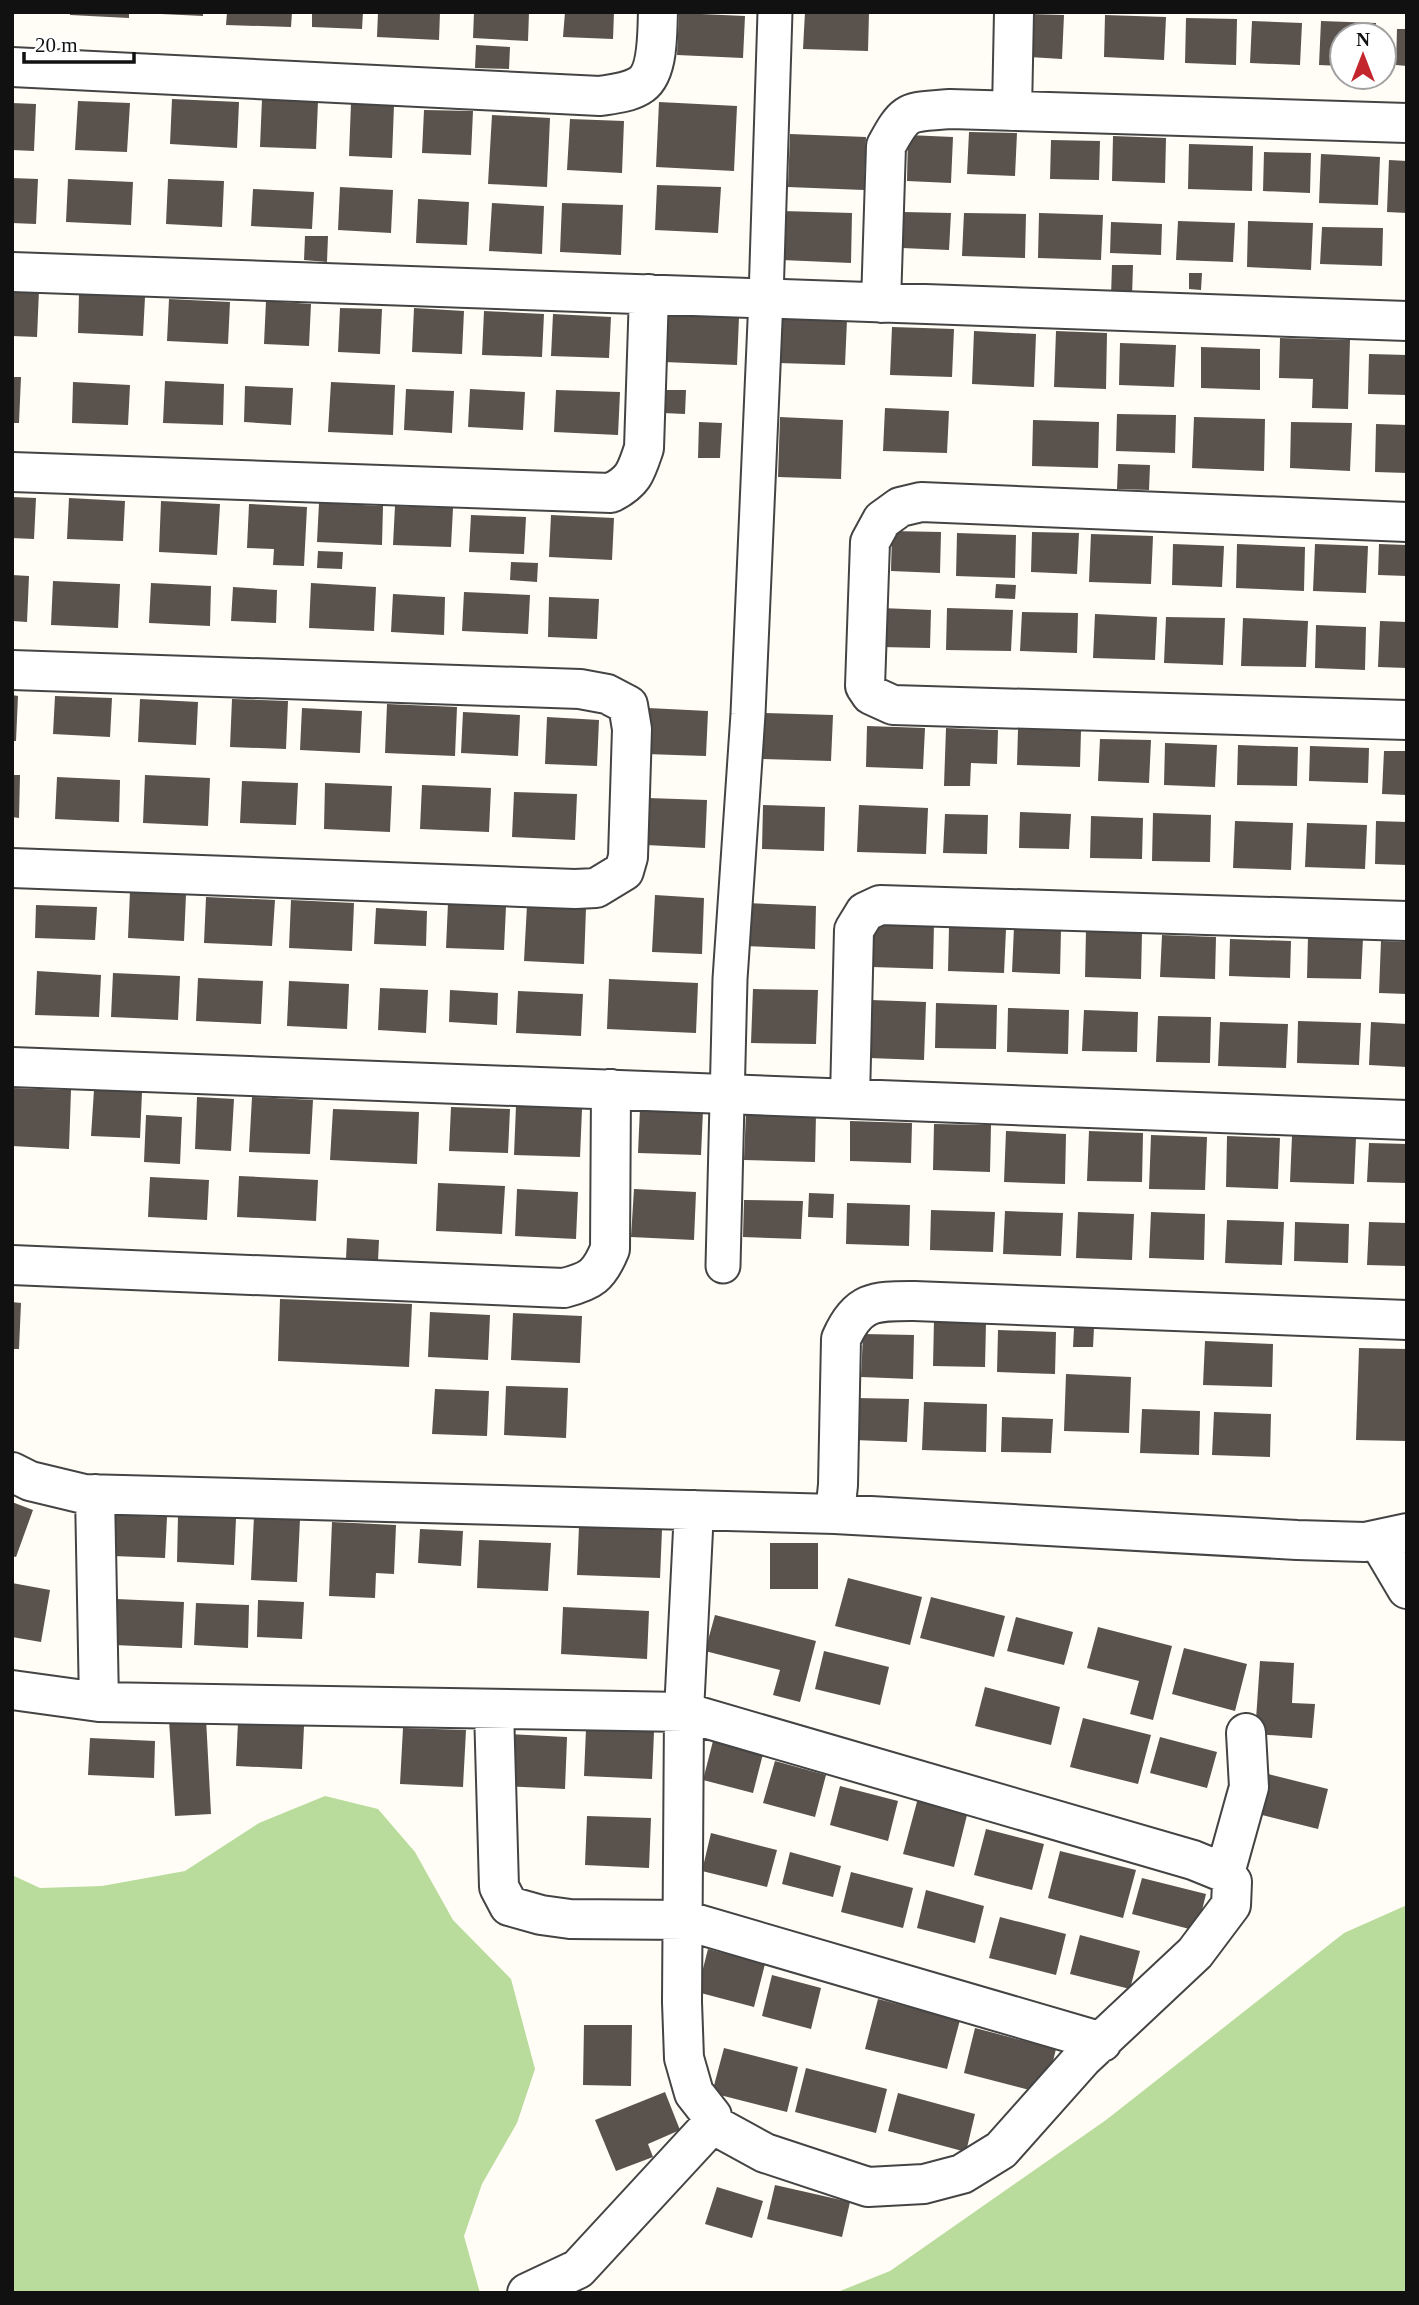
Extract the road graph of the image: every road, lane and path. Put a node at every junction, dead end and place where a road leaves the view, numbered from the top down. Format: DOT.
graph roads {
  1 [pos="658,12"];
  2 [pos="775,12"];
  3 [pos="1014,12"];
  4 [pos="12,67"];
  5 [pos="1012,111"];
  6 [pos="1407,123"];
  7 [pos="12,272"];
  8 [pos="649,294"];
  9 [pos="766,298"];
  10 [pos="881,303"];
  11 [pos="1407,321"];
  12 [pos="12,472"];
  13 [pos="1407,522"];
  14 [pos="12,670"];
  15 [pos="1407,720"];
  16 [pos="12,868"];
  17 [pos="1407,921"];
  18 [pos="12,1067"];
  19 [pos="611,1089"];
  20 [pos="728,1094"];
  21 [pos="849,1098"];
  22 [pos="1407,1120"];
  23 [pos="12,1265"];
  24 [pos="723,1266"];
  25 [pos="1407,1320"];
  26 [pos="12,1472"];
  27 [pos="95,1494"];
  28 [pos="694,1510"];
  29 [pos="835,1514"];
  30 [pos="1393,1537"];
  31 [pos="1407,1589"];
  32 [pos="12,1690"];
  33 [pos="99,1702"];
  34 [pos="494,1709"];
  35 [pos="684,1712"];
  36 [pos="1246,1733"];
  37 [pos="1225,1873"];
  38 [pos="684,1920"];
  39 [pos="1102,2042"];
  40 [pos="712,2124"];
  41 [pos="527,2293"];
  1 -- 4 [label="street"];
  2 -- 9 [label="street"];
  3 -- 5 [label="street"];
  5 -- 6 [label="street"];
  5 -- 10 [label="street"];
  7 -- 8 [label="street"];
  8 -- 9 [label="street"];
  8 -- 12 [label="street"];
  9 -- 10 [label="street"];
  9 -- 20 [label="street"];
  10 -- 11 [label="street"];
  13 -- 15 [label="street"];
  14 -- 16 [label="street"];
  17 -- 21 [label="street"];
  18 -- 19 [label="street"];
  19 -- 20 [label="street"];
  19 -- 23 [label="street"];
  20 -- 21 [label="street"];
  20 -- 24 [label="street"];
  21 -- 22 [label="street"];
  25 -- 29 [label="street"];
  26 -- 27 [label="street"];
  27 -- 28 [label="street"];
  27 -- 33 [label="street"];
  28 -- 29 [label="street"];
  28 -- 35 [label="street"];
  29 -- 30 [label="street"];
  30 -- 31 [label="street"];
  32 -- 33 [label="street"];
  33 -- 34 [label="street"];
  34 -- 35 [label="street"];
  34 -- 38 [label="street"];
  35 -- 37 [label="street"];
  35 -- 38 [label="street"];
  36 -- 37 [label="street"];
  37 -- 39 [label="street"];
  38 -- 39 [label="street"];
  38 -- 40 [label="street"];
  39 -- 40 [label="street"];
  40 -- 41 [label="street"];
}
